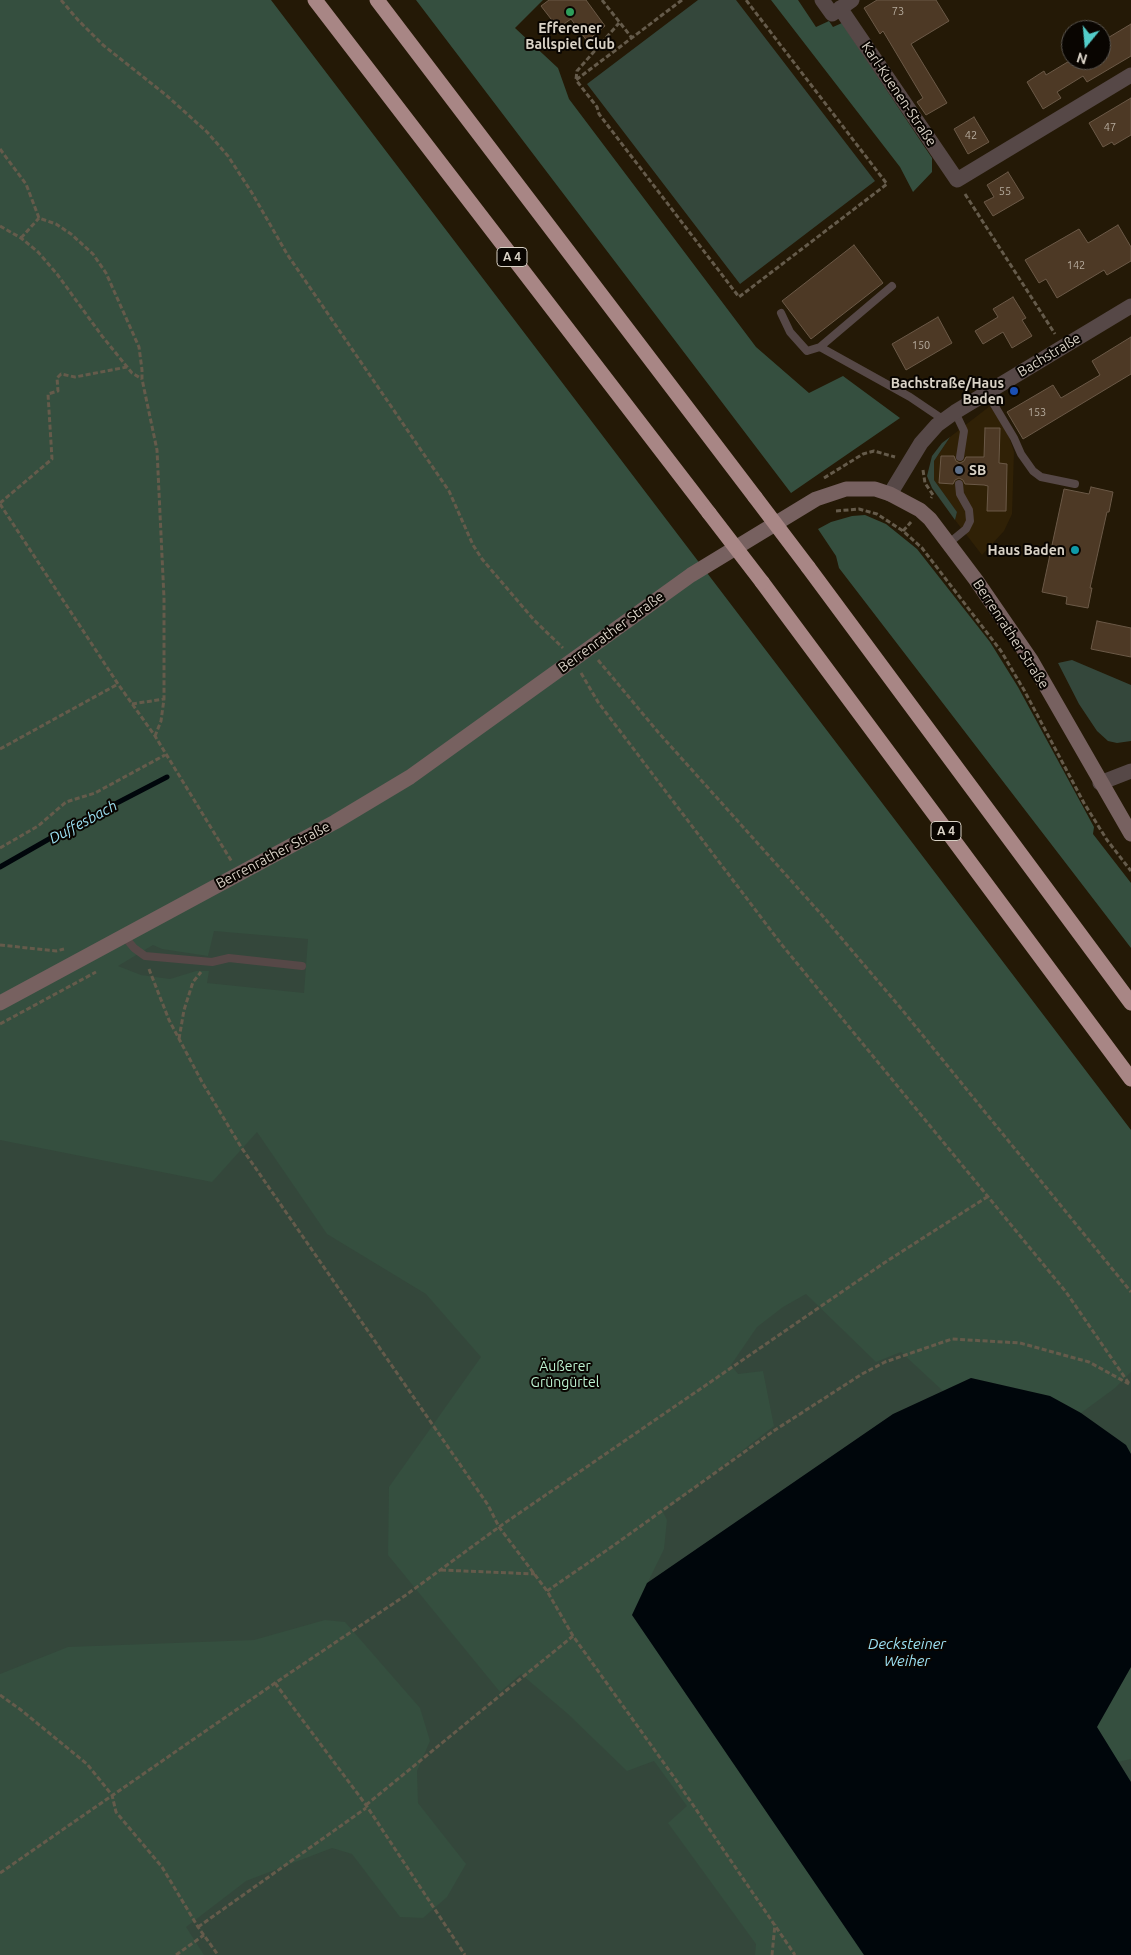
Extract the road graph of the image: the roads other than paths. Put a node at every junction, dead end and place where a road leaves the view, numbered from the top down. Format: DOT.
graph roads {
  1 [pos="314,0"];
  2 [pos="377,0"];
  3 [pos="822,0"];
  4 [pos="841,7"];
  5 [pos="1131,75"];
  6 [pos="892,286"];
  7 [pos="1131,306"];
  8 [pos="781,313"];
  9 [pos="820,347"];
  10 [pos="987,393"];
  11 [pos="949,416"];
  12 [pos="960,456"];
  13 [pos="959,484"];
  14 [pos="1075,484"];
  15 [pos="890,494"];
  16 [pos="949,543"];
  17 [pos="1131,771"];
  18 [pos="1100,782"];
  19 [pos="1131,834"];
  20 [pos="124,936"];
  21 [pos="302,966"];
  22 [pos="1131,1002"];
  23 [pos="0,1003"];
  24 [pos="1131,1079"];
  1 -- 24 [label="highway, A 4, bridge"];
  2 -- 22 [label="highway, bridge"];
  3 -- 4 [label="street, Karl-Kuenen-Straße"];
  4 -- 5 [label="street, Karl-Kuenen-Straße"];
  6 -- 9 [label="lane"];
  7 -- 10 [label="street, Bachstraße"];
  8 -- 9 [label="lane"];
  9 -- 11 [label="lane"];
  10 -- 11 [label="street, Bachstraße"];
  10 -- 14 [label="lane"];
  11 -- 12 [label="lane"];
  11 -- 15 [label="street, Bachstraße"];
  13 -- 16 [label="lane"];
  15 -- 16 [label="street, Berrenrather Straße"];
  15 -- 20 [label="street, Berrenrather Straße"];
  16 -- 18 [label="street, Berrenrather Straße"];
  17 -- 18 [label="street"];
  18 -- 19 [label="street, Berrenrather Straße"];
  20 -- 21 [label="lane"];
  20 -- 23 [label="street, Berrenrather Straße"];
}
